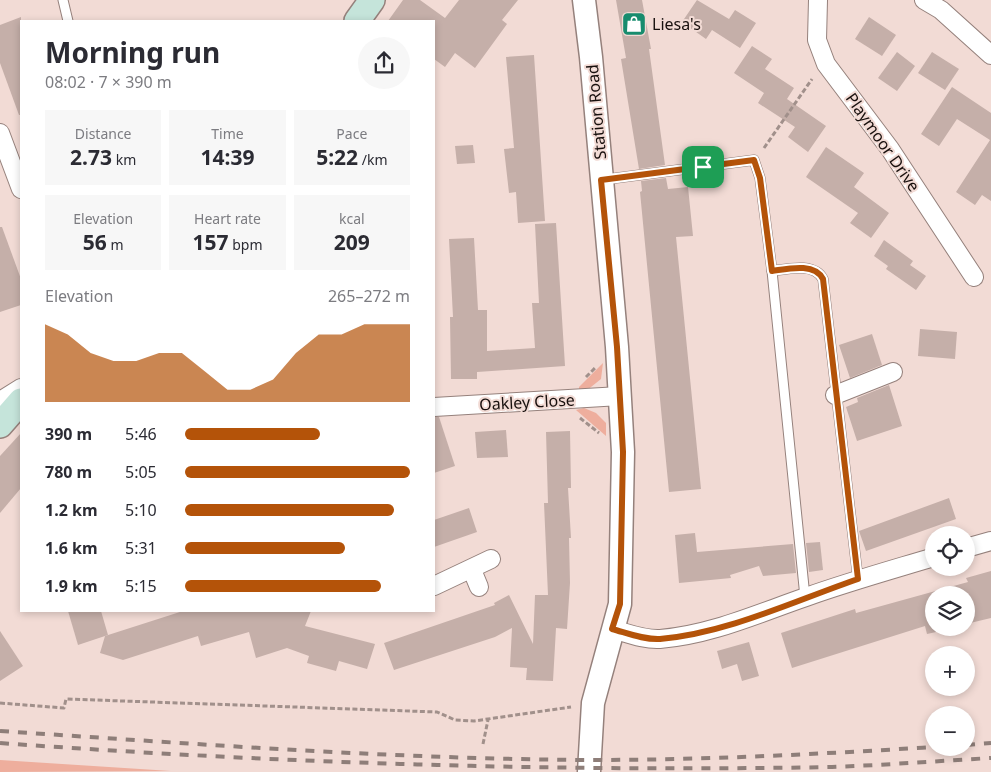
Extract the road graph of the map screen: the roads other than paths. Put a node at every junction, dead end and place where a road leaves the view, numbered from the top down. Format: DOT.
graph roads {
  1 [pos="63,0"];
  2 [pos="372,0"];
  3 [pos="584,0"];
  4 [pos="818,0"];
  5 [pos="924,0"];
  6 [pos="68,20"];
  7 [pos="358,20"];
  8 [pos="991,55"];
  9 [pos="0,133"];
  10 [pos="601,180"];
  11 [pos="20,186"];
  12 [pos="772,271"];
  13 [pos="974,277"];
  14 [pos="893,372"];
  15 [pos="20,389"];
  16 [pos="835,395"];
  17 [pos="620,396"];
  18 [pos="0,401"];
  19 [pos="20,402"];
  20 [pos="435,407"];
  21 [pos="0,425"];
  22 [pos="991,541"];
  23 [pos="975,545"];
  24 [pos="491,559"];
  25 [pos="925,560"];
  26 [pos="472,570"];
  27 [pos="858,579"];
  28 [pos="435,586"];
  29 [pos="479,588"];
  30 [pos="805,597"];
  31 [pos="612,629"];
  32 [pos="590,766"];
  1 -- 6 [label="lane"];
  2 -- 7 [label="main road"];
  3 -- 10 [label="street, Station Road"];
  4 -- 13 [label="street, Playmoor Drive"];
  5 -- 8 [label="street"];
  9 -- 11 [label="street"];
  10 -- 12 [label="lane"];
  10 -- 17 [label="street, Station Road"];
  12 -- 16 [label="lane"];
  12 -- 30 [label="lane"];
  14 -- 16 [label="street"];
  15 -- 18 [label="street"];
  16 -- 27 [label="lane"];
  17 -- 20 [label="street, Oakley Close"];
  17 -- 31 [label="street, Station Road"];
  19 -- 21 [label="main road"];
  22 -- 23 [label="street"];
  24 -- 26 [label="street"];
  25 -- 27 [label="street"];
  26 -- 28 [label="street"];
  26 -- 29 [label="street"];
  27 -- 30 [label="street"];
  30 -- 31 [label="street"];
  31 -- 32 [label="street, Station Road"];
}
